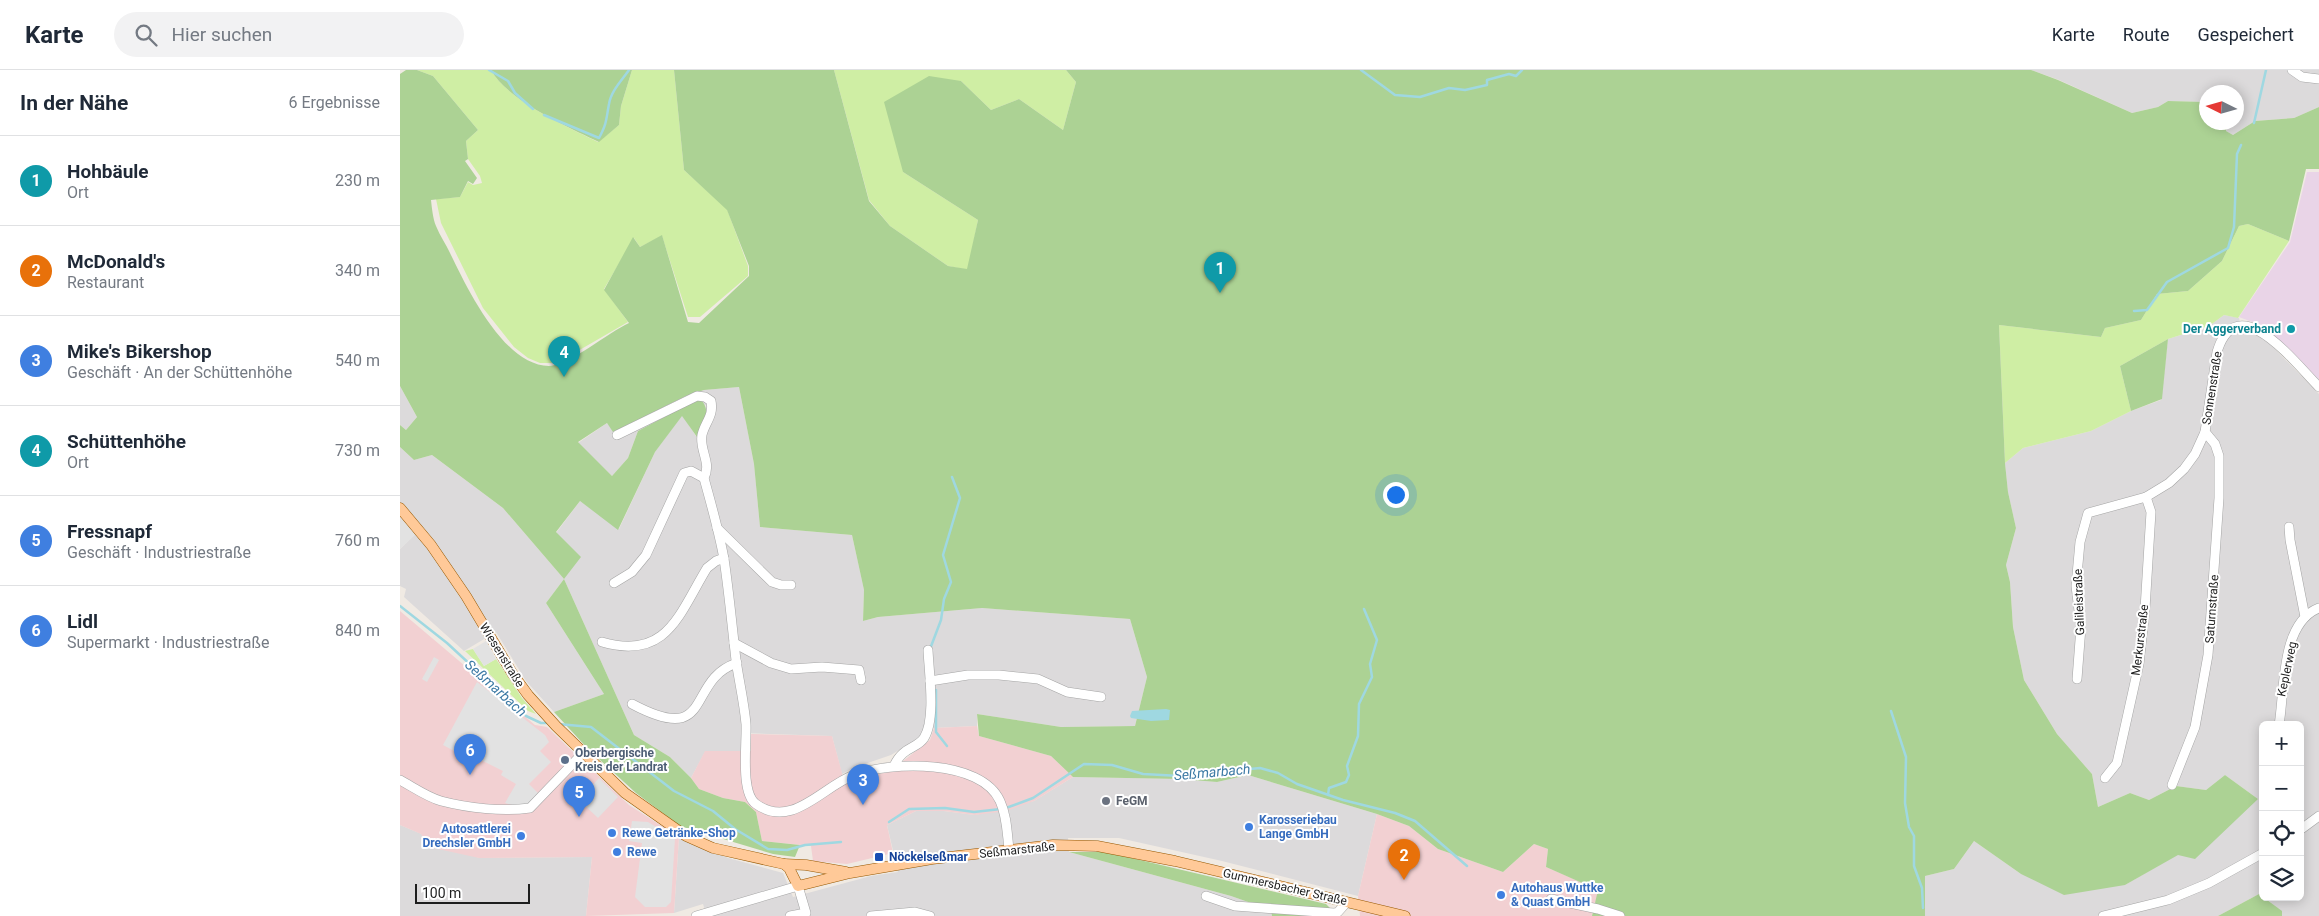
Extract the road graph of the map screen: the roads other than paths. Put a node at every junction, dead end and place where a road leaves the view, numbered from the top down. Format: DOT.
graph roads {
  1 [pos="2292,70"];
  2 [pos="2319,79"];
  3 [pos="2319,387"];
  4 [pos="2205,432"];
  5 [pos="617,435"];
  6 [pos="704,478"];
  7 [pos="2146,497"];
  8 [pos="400,508"];
  9 [pos="2084,526"];
  10 [pos="2289,527"];
  11 [pos="717,528"];
  12 [pos="724,558"];
  13 [pos="614,583"];
  14 [pos="791,585"];
  15 [pos="2319,608"];
  16 [pos="2305,617"];
  17 [pos="602,642"];
  18 [pos="734,643"];
  19 [pos="928,650"];
  20 [pos="737,663"];
  21 [pos="2077,679"];
  22 [pos="861,680"];
  23 [pos="930,681"];
  24 [pos="1101,697"];
  25 [pos="632,704"];
  26 [pos="2279,721"];
  27 [pos="583,752"];
  28 [pos="894,766"];
  29 [pos="2105,778"];
  30 [pos="400,780"];
  31 [pos="2172,785"];
  32 [pos="2319,816"];
  33 [pos="2304,827"];
  34 [pos="1009,849"];
  35 [pos="2259,855"];
  36 [pos="1165,859"];
  37 [pos="784,864"];
  38 [pos="850,872"];
  39 [pos="798,886"];
  40 [pos="1206,896"];
  41 [pos="1551,899"];
  42 [pos="1347,902"];
  43 [pos="1264,913"];
  44 [pos="807,915"];
  45 [pos="696,916"];
  46 [pos="790,916"];
  47 [pos="871,916"];
  48 [pos="930,916"];
  49 [pos="1405,916"];
  50 [pos="1620,916"];
  51 [pos="2103,916"];
  1 -- 2 [label="street"];
  3 -- 4 [label="street, Sonnenstraße"];
  4 -- 7 [label="street, Sonnenstraße"];
  4 -- 31 [label="street, Saturnstraße"];
  5 -- 6 [label="street"];
  6 -- 11 [label="street"];
  6 -- 13 [label="street"];
  7 -- 9 [label="street, Sonnenstraße"];
  7 -- 29 [label="street, Merkurstraße"];
  8 -- 27 [label="main road, Wiesenstraße"];
  9 -- 21 [label="street, Galileistraße"];
  10 -- 16 [label="street"];
  11 -- 12 [label="street"];
  11 -- 14 [label="street"];
  12 -- 17 [label="street"];
  12 -- 18 [label="street"];
  15 -- 16 [label="street, Keplerweg"];
  16 -- 26 [label="street, Keplerweg"];
  18 -- 20 [label="street"];
  18 -- 22 [label="street"];
  19 -- 23 [label="street"];
  20 -- 25 [label="street"];
  20 -- 28 [label="street"];
  23 -- 24 [label="street"];
  23 -- 28 [label="street"];
  27 -- 30 [label="street"];
  27 -- 37 [label="main road, Wiesenstraße"];
  28 -- 34 [label="street"];
  32 -- 33 [label="street"];
  34 -- 36 [label="main road, Seßmarstraße"];
  34 -- 38 [label="main road, Seßmarstraße"];
  35 -- 51 [label="street"];
  36 -- 42 [label="main road, Gummersbacher Straße"];
  37 -- 38 [label="main road, Wiesenstraße"];
  37 -- 39 [label="main road"];
  38 -- 39 [label="main road, Seßmarstraße"];
  39 -- 44 [label="street"];
  39 -- 45 [label="street, Seßmarstraße"];
  40 -- 43 [label="street"];
  41 -- 50 [label="street"];
  42 -- 43 [label="street"];
  42 -- 49 [label="main road, Gummersbacher Straße"];
  44 -- 46 [label="street"];
  47 -- 48 [label="street"];
}
